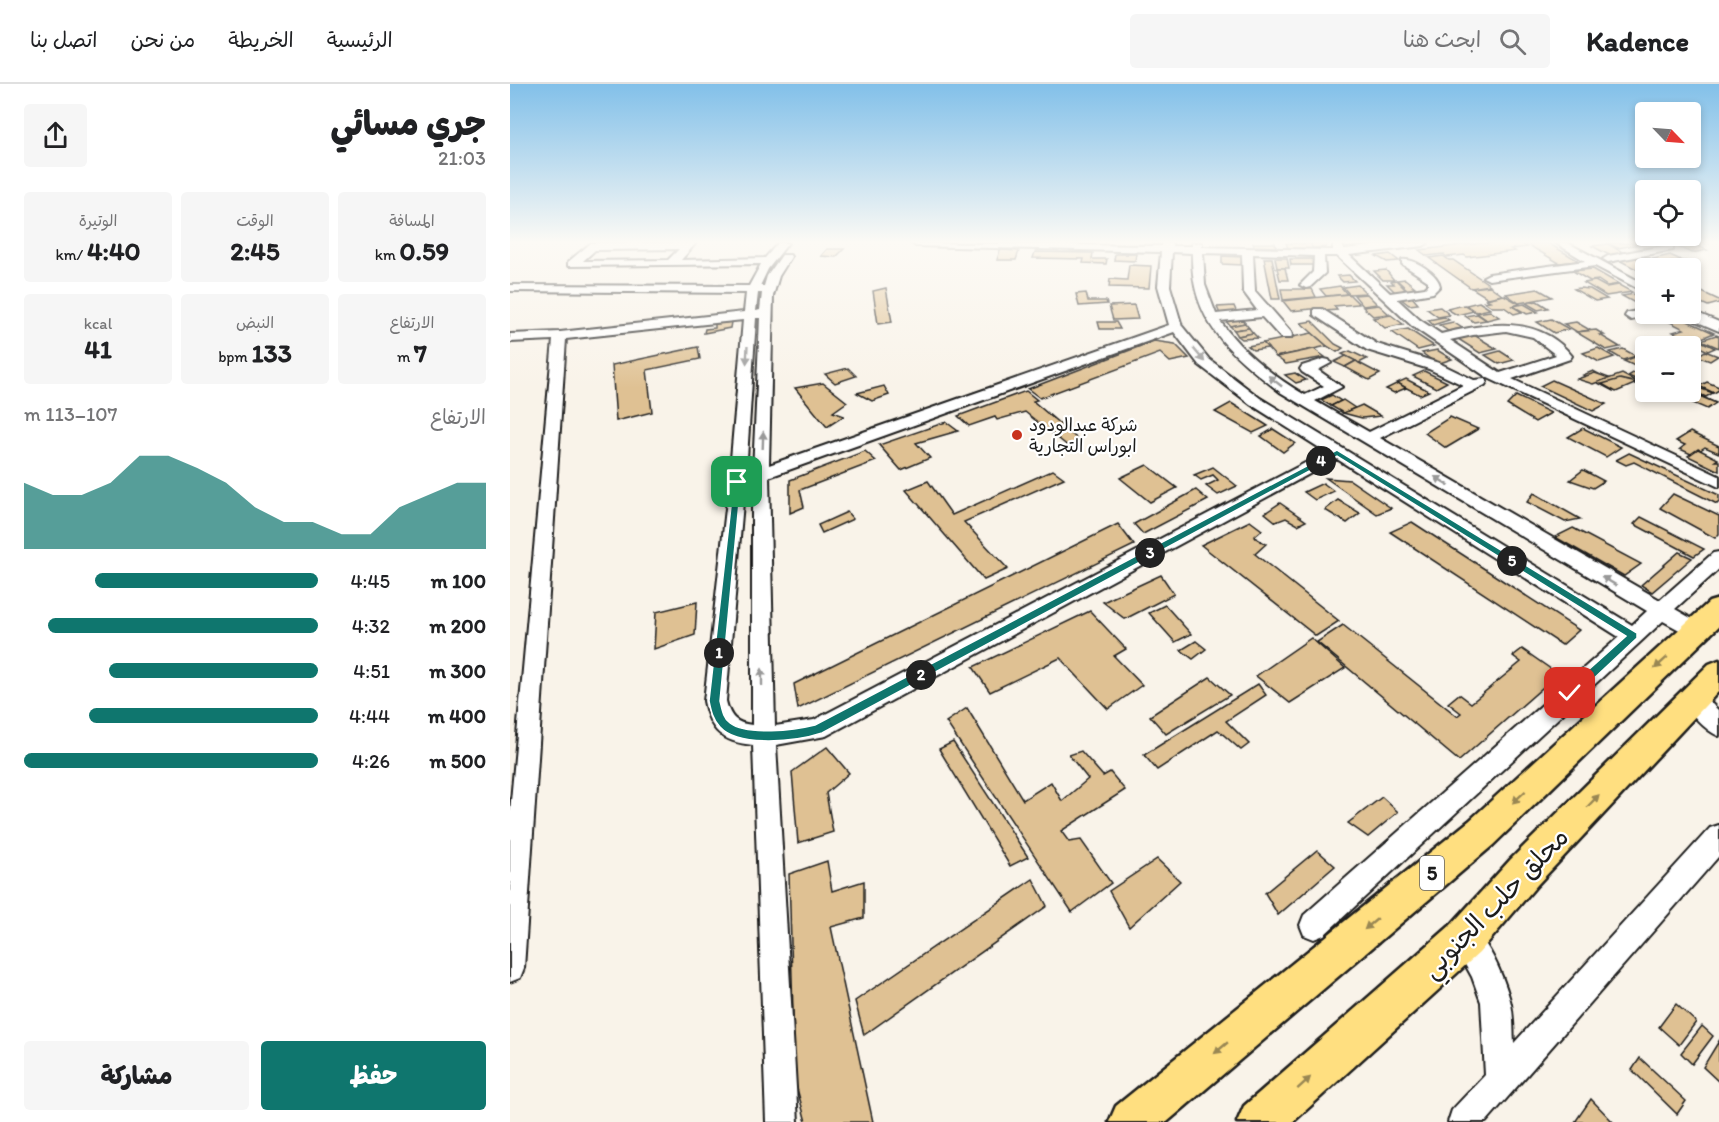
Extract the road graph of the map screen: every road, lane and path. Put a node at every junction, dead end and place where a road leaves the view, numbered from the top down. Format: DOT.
graph roads {
  1 [pos="760,291"];
  2 [pos="1166,291"];
  3 [pos="1202,291"];
  4 [pos="1249,291"];
  5 [pos="1382,291"];
  6 [pos="1426,291"];
  7 [pos="1388,297"];
  8 [pos="1701,308"];
  9 [pos="1318,312"];
  10 [pos="758,314"];
  11 [pos="1265,314"];
  12 [pos="1635,315"];
  13 [pos="1631,316"];
  14 [pos="1719,316"];
  15 [pos="1211,318"];
  16 [pos="1701,319"];
  17 [pos="1176,327"];
  18 [pos="1719,327"];
  19 [pos="1286,335"];
  20 [pos="560,336"];
  21 [pos="510,338"];
  22 [pos="1439,339"];
  23 [pos="1324,363"];
  24 [pos="765,375"];
  25 [pos="1497,377"];
  26 [pos="746,378"];
  27 [pos="1474,385"];
  28 [pos="1304,400"];
  29 [pos="1368,438"];
  30 [pos="1337,453"];
  31 [pos="762,474"];
  32 [pos="737,482"];
  33 [pos="1719,483"];
  34 [pos="1719,558"];
  35 [pos="1660,610"];
  36 [pos="1708,620"];
  37 [pos="1634,636"];
  38 [pos="1719,672"];
  39 [pos="1693,699"];
  40 [pos="1719,726"];
  41 [pos="763,735"];
  42 [pos="1719,837"];
  43 [pos="1314,926"];
  44 [pos="1465,939"];
  45 [pos="510,968"];
  46 [pos="1501,1080"];
  47 [pos="782,1122"];
  48 [pos="1132,1122"];
  49 [pos="1260,1122"];
  50 [pos="1464,1122"];
  1 -- 10 [label="street"];
  2 -- 17 [label="street"];
  3 -- 15 [label="street"];
  4 -- 11 [label="street"];
  5 -- 7 [label="street"];
  6 -- 7 [label="street"];
  7 -- 22 [label="street"];
  8 -- 14 [label="street"];
  9 -- 27 [label="street"];
  10 -- 20 [label="street"];
  10 -- 24 [label="street"];
  10 -- 26 [label="street, one-way"];
  11 -- 15 [label="street"];
  11 -- 19 [label="street"];
  12 -- 13 [label="street"];
  28 -- 15 [label="street, one-way"];
  16 -- 18 [label="street"];
  17 -- 30 [label="street, one-way"];
  17 -- 31 [label="street"];
  20 -- 21 [label="street"];
  20 -- 45 [label="street"];
  22 -- 25 [label="street"];
  22 -- 25 [label="street"];
  23 -- 28 [label="street"];
  24 -- 26 [label="street"];
  31 -- 24 [label="street, one-way"];
  25 -- 27 [label="street"];
  25 -- 33 [label="street"];
  26 -- 32 [label="street"];
  27 -- 29 [label="street"];
  28 -- 29 [label="street"];
  35 -- 29 [label="street, one-way"];
  30 -- 37 [label="street"];
  30 -- 41 [label="street"];
  31 -- 32 [label="street"];
  41 -- 31 [label="street, one-way"];
  32 -- 41 [label="street"];
  34 -- 35 [label="street"];
  35 -- 36 [label="street"];
  35 -- 37 [label="street"];
  36 -- 48 [label="highway, 5, one-way"];
  37 -- 43 [label="street"];
  38 -- 39 [label="highway, محلق حلب الجنوبي"];
  39 -- 40 [label="street"];
  44 -- 39 [label="highway, محلق حلب الجنوبي, one-way"];
  41 -- 47 [label="street"];
  42 -- 46 [label="street"];
  44 -- 46 [label="street"];
  49 -- 44 [label="highway, محلق حلب الجنوبي, one-way"];
  46 -- 50 [label="street"];
}
